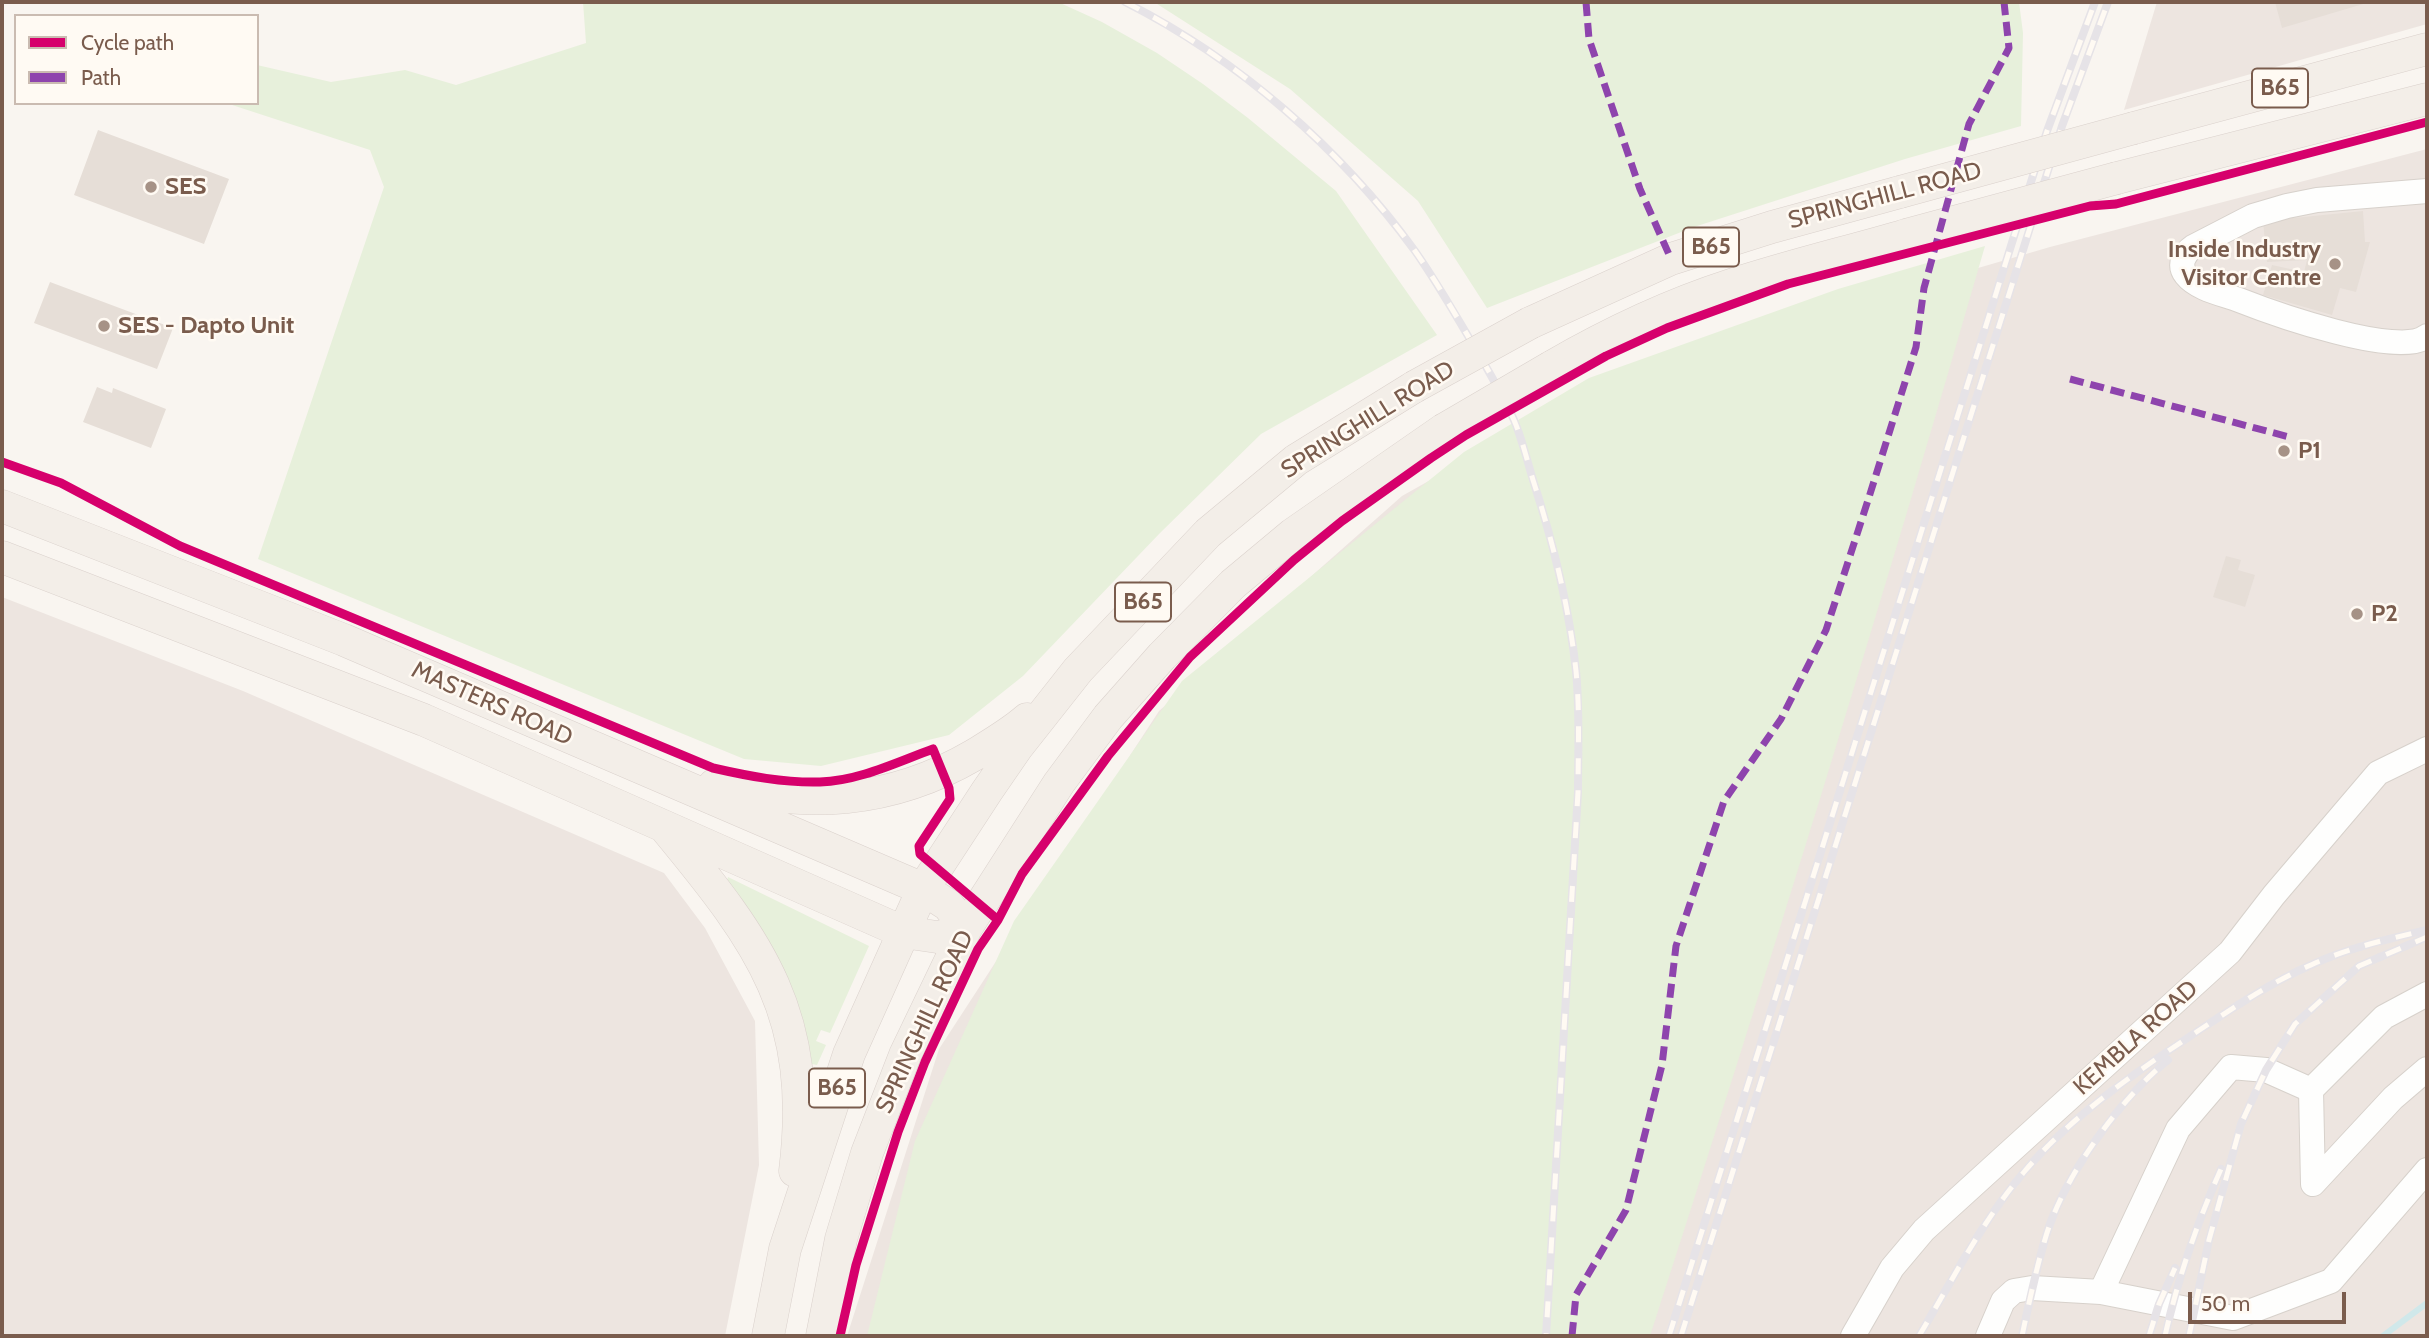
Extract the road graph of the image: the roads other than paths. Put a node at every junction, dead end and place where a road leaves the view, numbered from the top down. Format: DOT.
graph roads {
  1 [pos="2427,49"];
  2 [pos="2427,99"];
  3 [pos="2427,191"];
  4 [pos="2427,336"];
  5 [pos="2,499"];
  6 [pos="2,506"];
  7 [pos="43,522"];
  8 [pos="2,557"];
  9 [pos="1078,670"];
  10 [pos="2427,749"];
  11 [pos="628,764"];
  12 [pos="661,823"];
  13 [pos="923,889"];
  14 [pos="965,930"];
  15 [pos="903,932"];
  16 [pos="2427,993"];
  17 [pos="2427,1069"];
  18 [pos="2311,1090"];
  19 [pos="2427,1170"];
  20 [pos="785,1249"];
  21 [pos="2101,1292"];
  22 [pos="2230,1327"];
  23 [pos="768,1336"];
  24 [pos="822,1336"];
  25 [pos="1853,1336"];
  26 [pos="1988,1336"];
  1 -- 9 [label="main road, SPRINGHILL ROAD / B65, bridge"];
  2 -- 14 [label="main road, SPRINGHILL ROAD / B65, bridge"];
  3 -- 4 [label="street"];
  5 -- 7 [label="street"];
  6 -- 7 [label="main road, MASTERS ROAD"];
  7 -- 11 [label="main road, MASTERS ROAD"];
  8 -- 12 [label="main road, MASTERS ROAD"];
  9 -- 11 [label="main road"];
  9 -- 13 [label="main road, SPRINGHILL ROAD / B65"];
  10 -- 25 [label="street, KEMBLA ROAD"];
  11 -- 13 [label="main road, MASTERS ROAD"];
  12 -- 15 [label="main road, MASTERS ROAD"];
  12 -- 20 [label="main road"];
  13 -- 14 [label="main road, MASTERS ROAD"];
  13 -- 15 [label="main road, SPRINGHILL ROAD / B65"];
  14 -- 15 [label="main road, MASTERS ROAD"];
  14 -- 24 [label="main road, SPRINGHILL ROAD / B65"];
  15 -- 20 [label="main road, SPRINGHILL ROAD / B65"];
  16 -- 18 [label="street"];
  17 -- 18 [label="street"];
  18 -- 21 [label="street"];
  19 -- 22 [label="street"];
  20 -- 23 [label="main road, SPRINGHILL ROAD / B65"];
  21 -- 22 [label="street"];
  21 -- 26 [label="street"];
}
